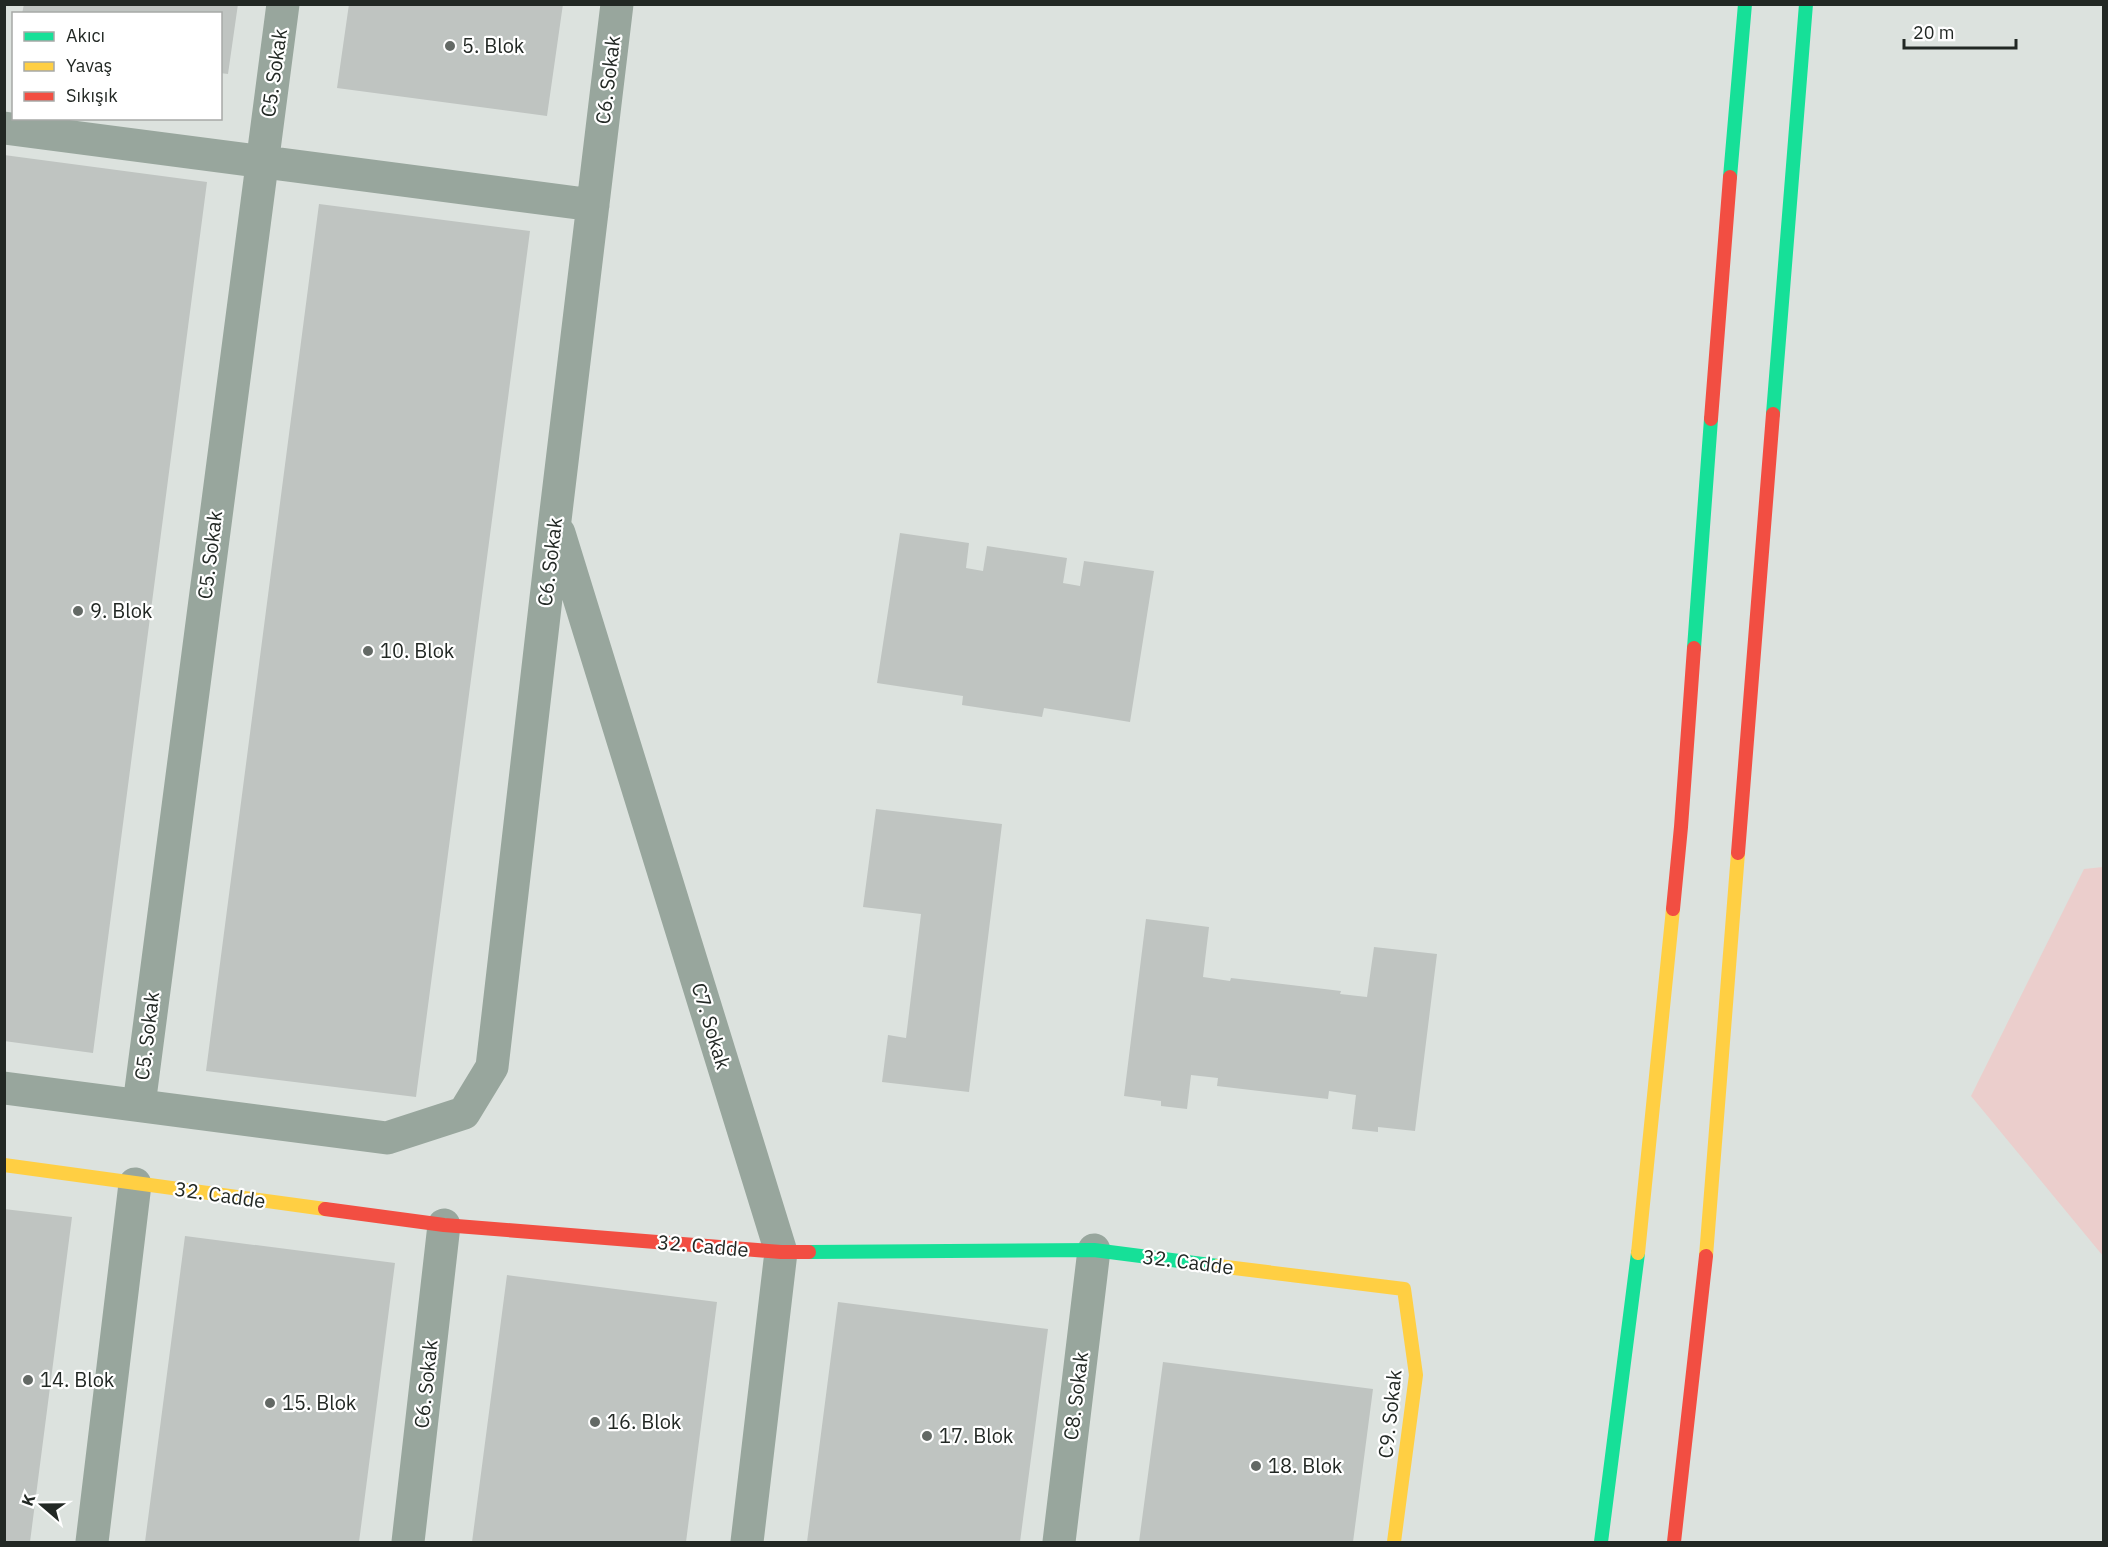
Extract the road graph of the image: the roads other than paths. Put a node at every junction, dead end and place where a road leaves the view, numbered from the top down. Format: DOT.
graph roads {
  1 [pos="283,4"];
  2 [pos="617,4"];
  3 [pos="1744,4"];
  4 [pos="1806,4"];
  5 [pos="4,128"];
  6 [pos="261,161"];
  7 [pos="593,205"];
  8 [pos="555,520"];
  9 [pos="4,1088"];
  10 [pos="139,1105"];
  11 [pos="4,1165"];
  12 [pos="135,1184"];
  13 [pos="444,1225"];
  14 [pos="1094,1250"];
  15 [pos="781,1252"];
  16 [pos="1404,1289"];
  17 [pos="92,1542"];
  18 [pos="408,1542"];
  19 [pos="747,1542"];
  20 [pos="1059,1542"];
  21 [pos="1394,1542"];
  22 [pos="1601,1542"];
  23 [pos="1674,1542"];
  1 -- 6 [label="street, C5. Sokak"];
  2 -- 7 [label="street, C6. Sokak"];
  3 -- 22 [label="main road"];
  4 -- 23 [label="main road"];
  5 -- 6 [label="street"];
  6 -- 7 [label="street"];
  6 -- 10 [label="street, C5. Sokak"];
  7 -- 8 [label="street, C6. Sokak"];
  8 -- 10 [label="street, C6. Sokak"];
  8 -- 15 [label="street, C7. Sokak"];
  9 -- 10 [label="street"];
  11 -- 12 [label="main road, 32. Cadde"];
  12 -- 13 [label="main road, 32. Cadde"];
  12 -- 17 [label="street"];
  13 -- 15 [label="main road, 32. Cadde"];
  13 -- 18 [label="street, C6. Sokak"];
  14 -- 15 [label="main road, 32. Cadde"];
  14 -- 16 [label="main road, 32. Cadde"];
  14 -- 20 [label="street, C8. Sokak"];
  15 -- 19 [label="street, C7. Sokak"];
  16 -- 21 [label="main road, C9. Sokak"];
}
